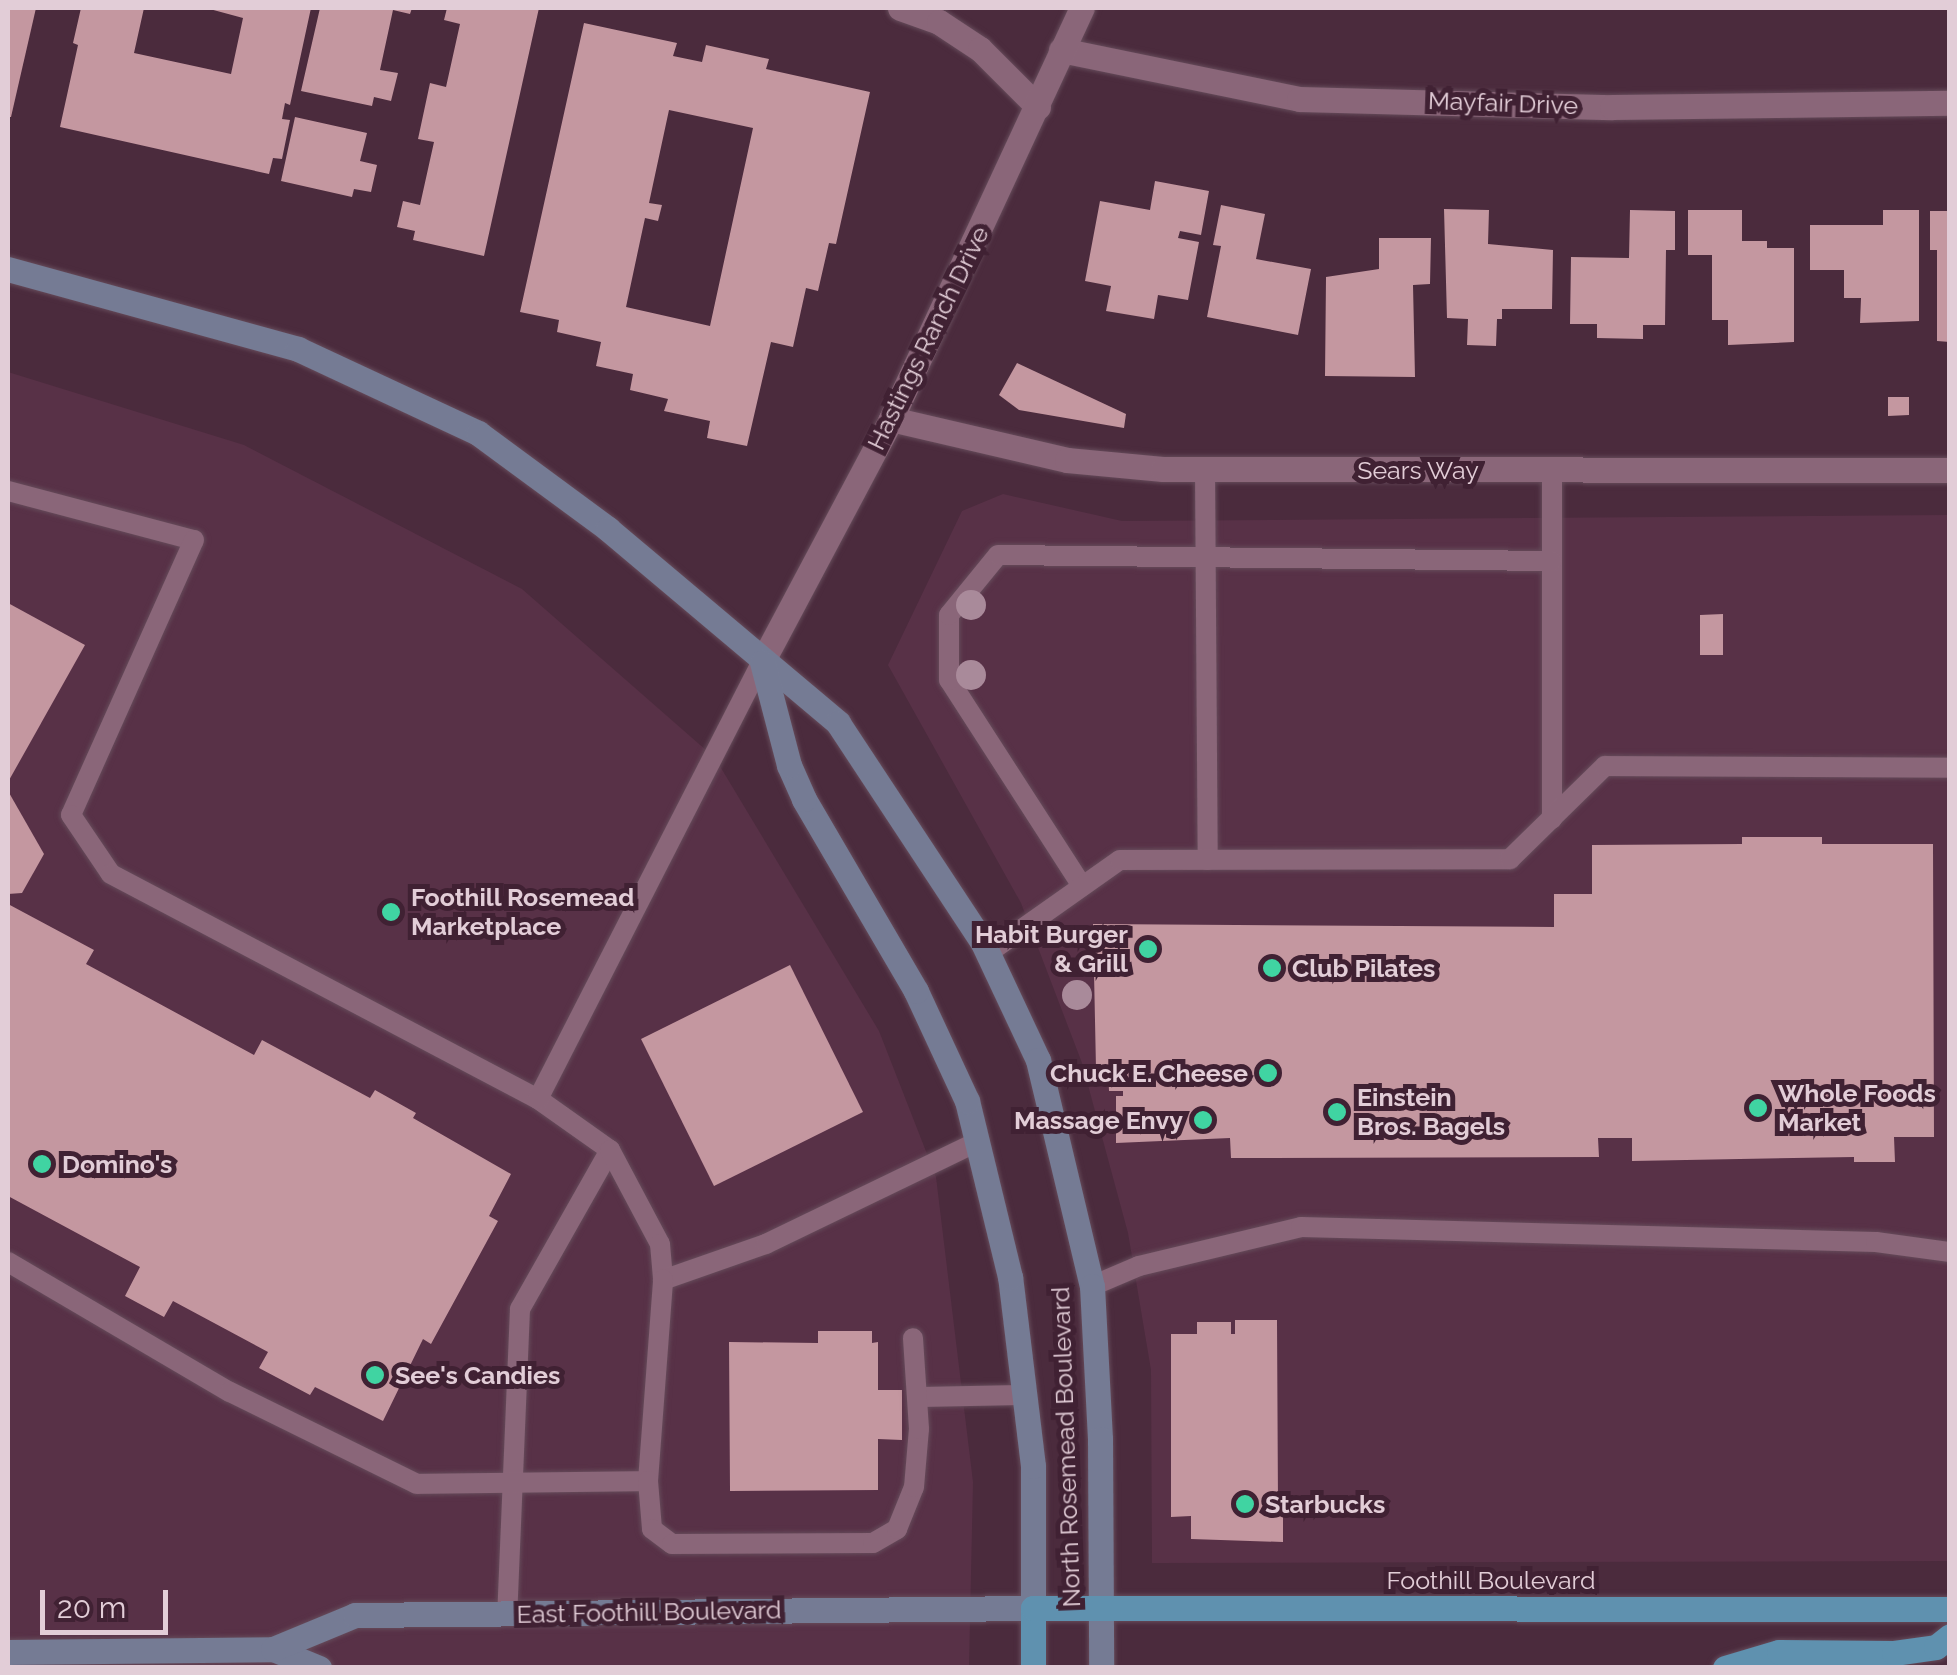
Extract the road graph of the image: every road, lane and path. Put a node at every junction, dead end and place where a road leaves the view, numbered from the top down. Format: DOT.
graph roads {
  1 [pos="900,8"];
  2 [pos="1082,8"];
  3 [pos="1061,50"];
  4 [pos="1950,103"];
  5 [pos="1038,106"];
  6 [pos="8,269"];
  7 [pos="891,419"];
  8 [pos="1205,469"];
  9 [pos="1950,470"];
  10 [pos="1552,471"];
  11 [pos="8,491"];
  12 [pos="1206,559"];
  13 [pos="1552,561"];
  14 [pos="762,662"];
  15 [pos="1950,768"];
  16 [pos="1552,819"];
  17 [pos="1208,860"];
  18 [pos="1082,886"];
  19 [pos="988,953"];
  20 [pos="538,1099"];
  21 [pos="977,1142"];
  22 [pos="610,1150"];
  23 [pos="1950,1252"];
  24 [pos="8,1262"];
  25 [pos="663,1280"];
  26 [pos="1092,1286"];
  27 [pos="913,1338"];
  28 [pos="1024,1395"];
  29 [pos="917,1397"];
  30 [pos="648,1481"];
  31 [pos="511,1483"];
  32 [pos="1033,1608"];
  33 [pos="1950,1608"];
  34 [pos="1102,1609"];
  35 [pos="507,1613"];
  36 [pos="1950,1636"];
  37 [pos="272,1649"];
  38 [pos="8,1652"];
  39 [pos="319,1668"];
  40 [pos="1033,1668"];
  41 [pos="1102,1668"];
  42 [pos="1725,1668"];
  1 -- 5 [label="street"];
  2 -- 3 [label="street, Hastings Ranch Drive"];
  3 -- 4 [label="street, Mayfair Drive"];
  3 -- 5 [label="street, Hastings Ranch Drive"];
  5 -- 7 [label="street, Hastings Ranch Drive"];
  6 -- 14 [label="main road, North Rosemead Boulevard"];
  7 -- 8 [label="street, Sears Way"];
  7 -- 14 [label="street, Hastings Ranch Drive"];
  8 -- 10 [label="street, Sears Way"];
  8 -- 12 [label="lane"];
  9 -- 10 [label="street, Sears Way"];
  10 -- 13 [label="lane"];
  11 -- 20 [label="lane"];
  12 -- 13 [label="lane"];
  12 -- 17 [label="lane"];
  12 -- 18 [label="lane"];
  13 -- 16 [label="lane"];
  14 -- 19 [label="main road, North Rosemead Boulevard"];
  14 -- 20 [label="lane"];
  14 -- 21 [label="main road, North Rosemead Boulevard"];
  15 -- 16 [label="lane"];
  16 -- 17 [label="lane"];
  17 -- 18 [label="lane"];
  18 -- 19 [label="lane"];
  19 -- 26 [label="main road, North Rosemead Boulevard"];
  20 -- 22 [label="lane"];
  21 -- 25 [label="lane"];
  21 -- 28 [label="main road, North Rosemead Boulevard"];
  22 -- 25 [label="lane"];
  22 -- 31 [label="lane"];
  23 -- 26 [label="lane"];
  24 -- 31 [label="lane"];
  25 -- 30 [label="lane"];
  26 -- 34 [label="main road, North Rosemead Boulevard"];
  27 -- 29 [label="lane"];
  28 -- 29 [label="lane"];
  28 -- 32 [label="main road, North Rosemead Boulevard"];
  29 -- 30 [label="lane"];
  30 -- 31 [label="lane"];
  31 -- 35 [label="lane"];
  32 -- 34 [label="main road, Foothill Boulevard"];
  32 -- 35 [label="main road, East Foothill Boulevard"];
  32 -- 40 [label="main road, North Rosemead Boulevard"];
  33 -- 34 [label="main road, Foothill Boulevard"];
  34 -- 41 [label="main road, North Rosemead Boulevard"];
  35 -- 37 [label="main road, East Foothill Boulevard"];
  36 -- 42 [label="main road"];
  37 -- 38 [label="main road, East Foothill Boulevard"];
  37 -- 39 [label="main road, East Foothill Boulevard"];
}
